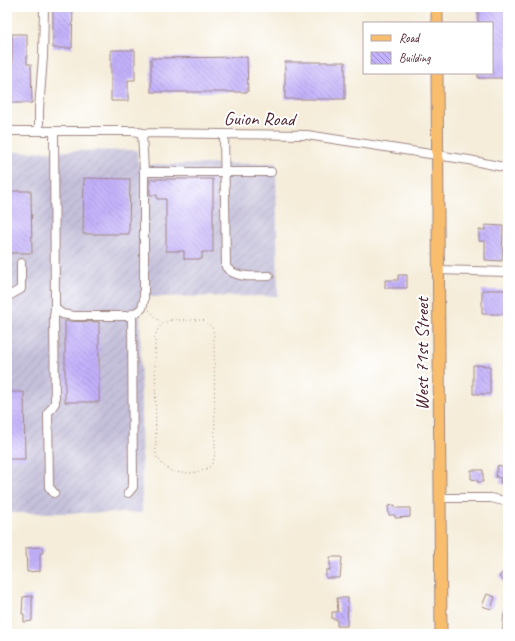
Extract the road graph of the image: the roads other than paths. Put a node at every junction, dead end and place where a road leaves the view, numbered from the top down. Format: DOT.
graph roads {
  1 [pos="44,7"];
  2 [pos="437,7"];
  3 [pos="437,22"];
  4 [pos="437,74"];
  5 [pos="7,131"];
  6 [pos="38,131"];
  7 [pos="54,131"];
  8 [pos="142,133"];
  9 [pos="224,134"];
  10 [pos="438,155"];
  11 [pos="508,168"];
  12 [pos="144,172"];
  13 [pos="224,172"];
  14 [pos="271,172"];
  15 [pos="21,263"];
  16 [pos="438,270"];
  17 [pos="508,272"];
  18 [pos="269,276"];
  19 [pos="7,297"];
  20 [pos="55,308"];
  21 [pos="132,314"];
  22 [pos="54,493"];
  23 [pos="128,493"];
  24 [pos="440,498"];
  25 [pos="508,502"];
  26 [pos="508,616"];
  27 [pos="441,634"];
  28 [pos="507,634"];
  1 -- 6 [label="street"];
  2 -- 3 [label="main road"];
  4 -- 10 [label="main road, West 71st Street"];
  5 -- 6 [label="street, Guion Road"];
  6 -- 7 [label="street, Guion Road"];
  7 -- 8 [label="street, Guion Road"];
  7 -- 20 [label="street"];
  8 -- 9 [label="street, Guion Road"];
  8 -- 12 [label="street"];
  9 -- 10 [label="street, Guion Road"];
  9 -- 13 [label="street"];
  10 -- 11 [label="street, Guion Road"];
  10 -- 16 [label="main road, West 71st Street"];
  12 -- 13 [label="street"];
  12 -- 21 [label="street"];
  13 -- 14 [label="street"];
  13 -- 18 [label="street"];
  15 -- 19 [label="street"];
  16 -- 17 [label="street"];
  16 -- 24 [label="main road, West 71st Street"];
  20 -- 21 [label="street"];
  20 -- 22 [label="street"];
  21 -- 23 [label="street"];
  24 -- 25 [label="street"];
  24 -- 27 [label="main road, West 71st Street"];
  26 -- 28 [label="street"];
}
